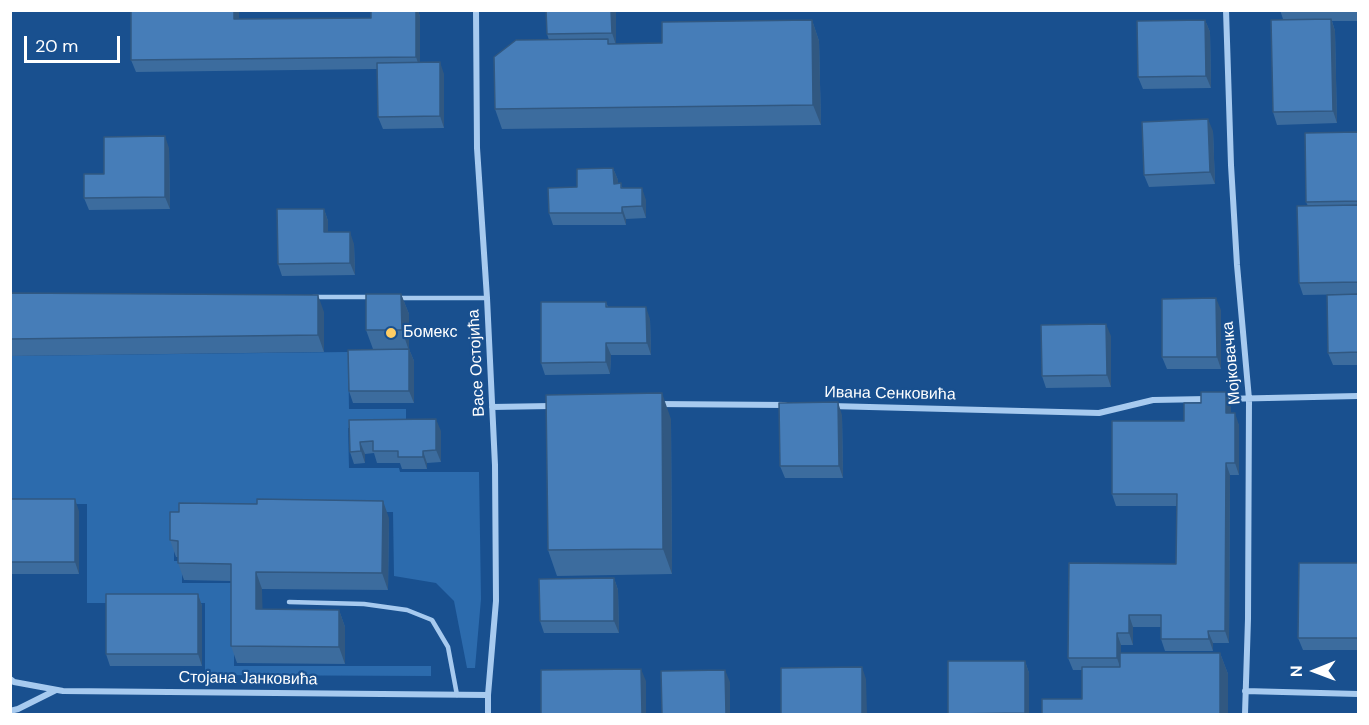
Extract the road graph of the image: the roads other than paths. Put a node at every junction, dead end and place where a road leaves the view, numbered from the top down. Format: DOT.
graph roads {
  1 [pos="476,10"];
  2 [pos="1226,10"];
  3 [pos="302,297"];
  4 [pos="373,297"];
  5 [pos="385,298"];
  6 [pos="487,298"];
  7 [pos="1359,396"];
  8 [pos="1250,399"];
  9 [pos="655,404"];
  10 [pos="562,405"];
  11 [pos="795,405"];
  12 [pos="818,406"];
  13 [pos="492,407"];
  14 [pos="290,602"];
  15 [pos="10,679"];
  16 [pos="57,690"];
  17 [pos="1245,691"];
  18 [pos="457,694"];
  19 [pos="1359,694"];
  20 [pos="488,695"];
  21 [pos="10,711"];
  22 [pos="488,714"];
  23 [pos="1245,714"];
  1 -- 6 [label="street, Васе Остојића"];
  2 -- 8 [label="street, Мојковачка"];
  3 -- 4 [label="lane"];
  5 -- 6 [label="lane"];
  6 -- 13 [label="street, Васе Остојића"];
  7 -- 8 [label="street, Ивана Сенковића"];
  8 -- 12 [label="street, Ивана Сенковића"];
  8 -- 17 [label="street, Мојковачка"];
  9 -- 11 [label="street"];
  10 -- 13 [label="street"];
  13 -- 20 [label="street, Васе Остојића"];
  14 -- 18 [label="lane"];
  15 -- 16 [label="street, Стојана Јанковића"];
  16 -- 18 [label="street, Стојана Јанковића"];
  16 -- 21 [label="street"];
  17 -- 19 [label="street"];
  17 -- 23 [label="street, Мојковачка"];
  18 -- 20 [label="street, Стојана Јанковића"];
  20 -- 22 [label="street, Васе Остојића"];
}
